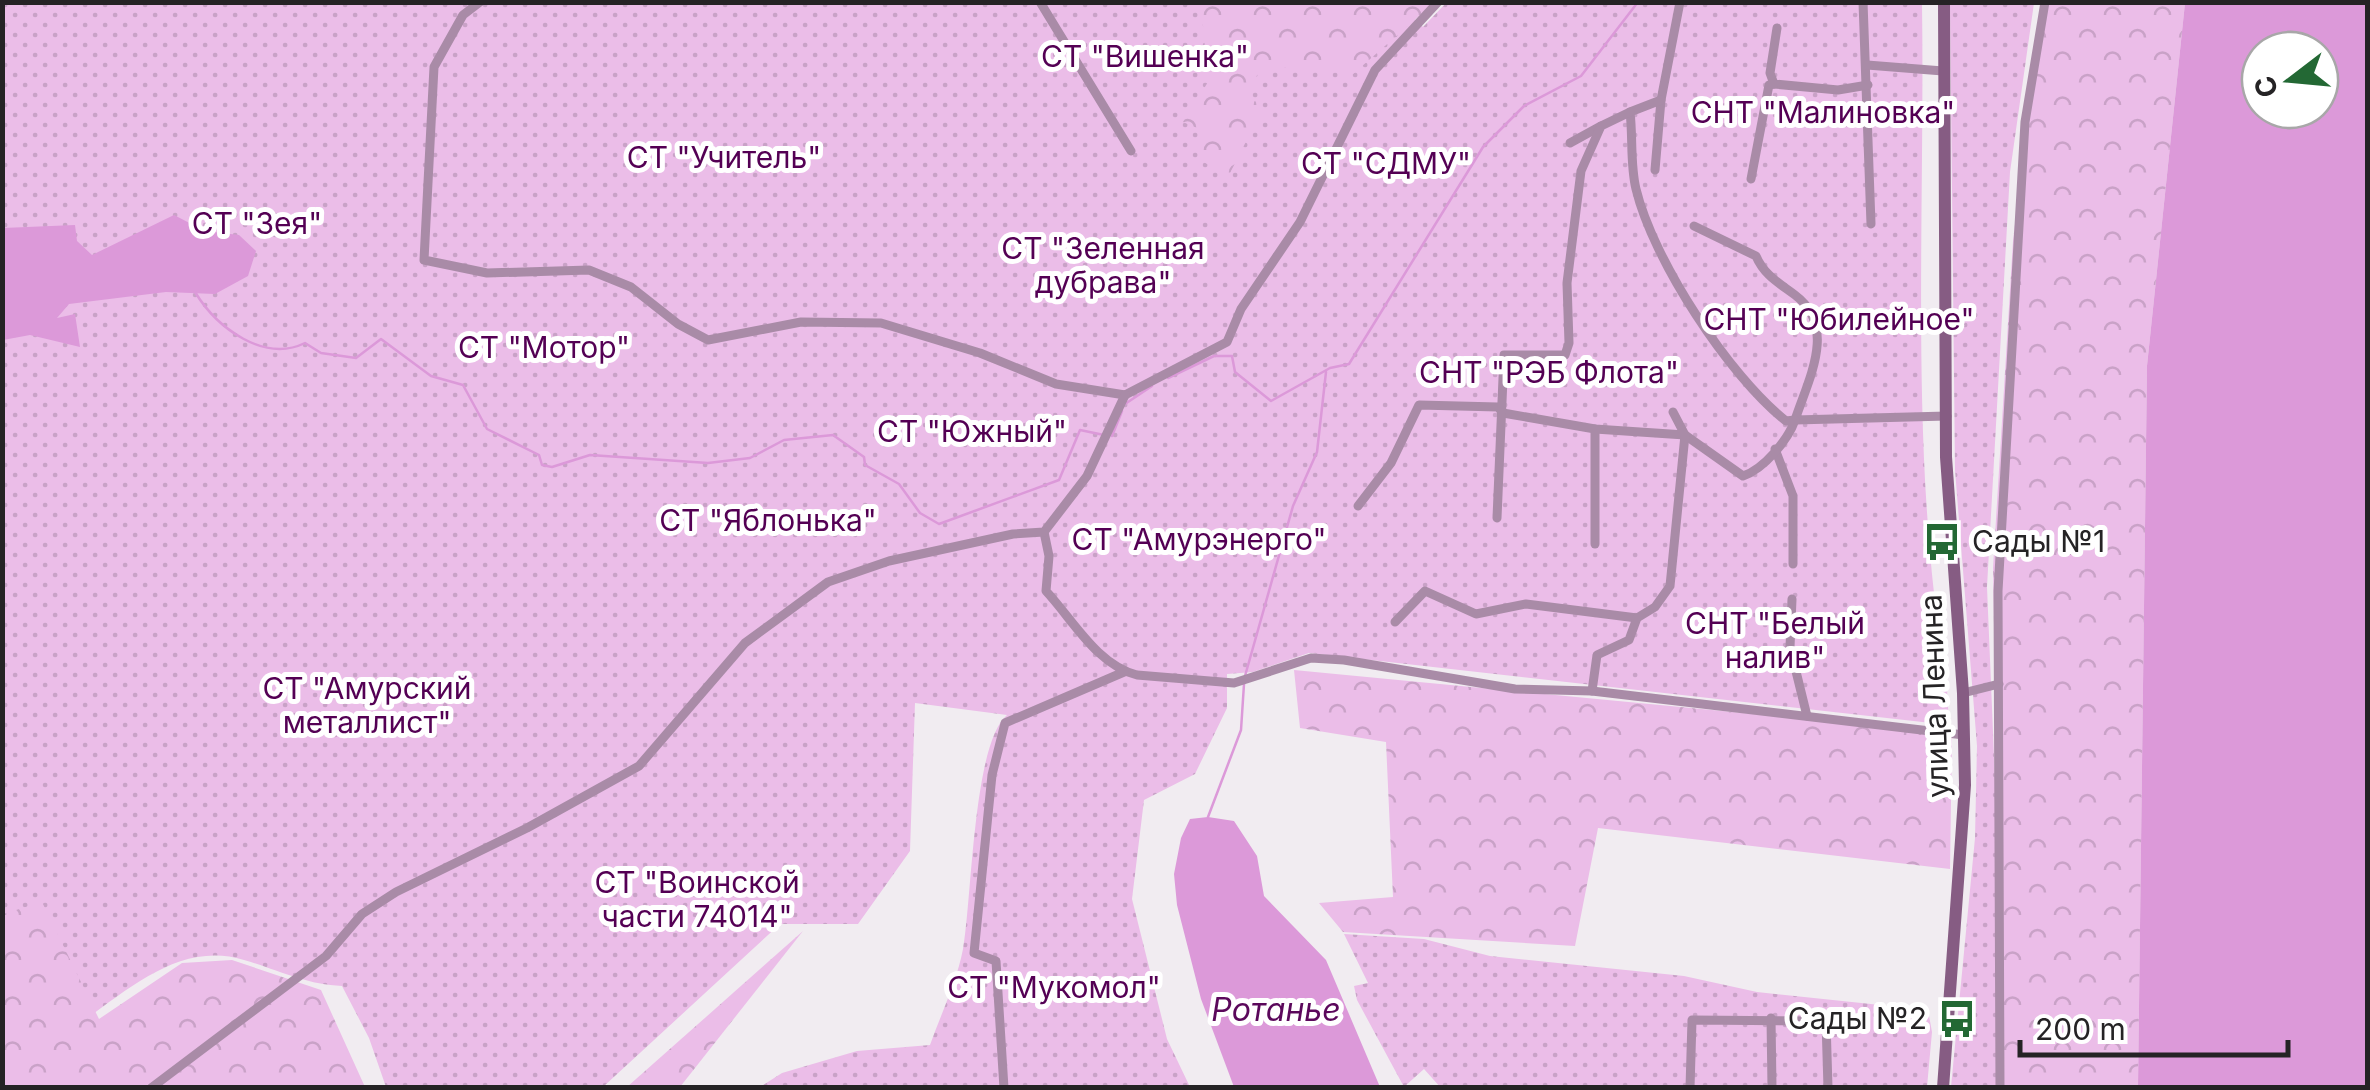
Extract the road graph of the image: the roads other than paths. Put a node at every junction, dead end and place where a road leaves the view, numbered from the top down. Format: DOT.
graph roads {
  1 [pos="480,2"];
  2 [pos="1040,2"];
  3 [pos="1438,2"];
  4 [pos="1680,2"];
  5 [pos="1863,2"];
  6 [pos="1944,2"];
  7 [pos="2044,2"];
  8 [pos="1777,28"];
  9 [pos="1867,64"];
  10 [pos="1943,71"];
  11 [pos="1774,84"];
  12 [pos="1868,85"];
  13 [pos="1661,100"];
  14 [pos="1630,112"];
  15 [pos="1601,126"];
  16 [pos="1570,143"];
  17 [pos="1131,151"];
  18 [pos="1655,170"];
  19 [pos="1751,179"];
  20 [pos="1871,224"];
  21 [pos="1694,226"];
  22 [pos="1125,396"];
  23 [pos="1673,412"];
  24 [pos="1503,414"];
  25 [pos="1947,416"];
  26 [pos="1795,420"];
  27 [pos="1595,429"];
  28 [pos="1685,435"];
  29 [pos="1775,450"];
  30 [pos="1358,506"];
  31 [pos="1497,518"];
  32 [pos="1044,532"];
  33 [pos="1595,544"];
  34 [pos="1793,564"];
  35 [pos="1792,599"];
  36 [pos="1637,618"];
  37 [pos="1395,622"];
  38 [pos="1124,672"];
  39 [pos="1998,684"];
  40 [pos="1592,691"];
  41 [pos="1964,693"];
  42 [pos="1807,716"];
  43 [pos="1964,735"];
  44 [pos="1770,1018"];
  45 [pos="151,1088"];
  46 [pos="1004,1088"];
  47 [pos="1690,1088"];
  48 [pos="1772,1088"];
  49 [pos="1828,1088"];
  50 [pos="1943,1088"];
  51 [pos="2000,1088"];
  1 -- 22 [label="street"];
  2 -- 17 [label="street"];
  3 -- 22 [label="street"];
  4 -- 13 [label="street"];
  5 -- 9 [label="street"];
  6 -- 10 [label="street, улица Ленина"];
  7 -- 39 [label="street"];
  8 -- 11 [label="street"];
  9 -- 10 [label="street"];
  9 -- 12 [label="street"];
  10 -- 25 [label="street, улица Ленина"];
  11 -- 12 [label="street"];
  11 -- 19 [label="street"];
  12 -- 20 [label="street"];
  13 -- 14 [label="street"];
  13 -- 18 [label="street"];
  14 -- 15 [label="street"];
  14 -- 26 [label="street"];
  15 -- 16 [label="street"];
  15 -- 24 [label="street"];
  21 -- 26 [label="street"];
  22 -- 32 [label="street"];
  23 -- 28 [label="street"];
  24 -- 27 [label="street"];
  24 -- 30 [label="street"];
  24 -- 31 [label="street"];
  25 -- 26 [label="street"];
  25 -- 41 [label="street, улица Ленина"];
  26 -- 29 [label="street"];
  27 -- 28 [label="street"];
  27 -- 33 [label="street"];
  28 -- 29 [label="street"];
  28 -- 36 [label="street"];
  29 -- 34 [label="street"];
  32 -- 38 [label="street"];
  32 -- 45 [label="street"];
  35 -- 42 [label="street"];
  36 -- 37 [label="street"];
  36 -- 40 [label="street"];
  38 -- 40 [label="street"];
  38 -- 46 [label="street"];
  39 -- 41 [label="street"];
  39 -- 51 [label="street"];
  40 -- 42 [label="street"];
  41 -- 43 [label="street, улица Ленина"];
  42 -- 43 [label="street"];
  43 -- 50 [label="street, улица Ленина"];
  44 -- 47 [label="street"];
  44 -- 48 [label="street"];
  44 -- 49 [label="street"];
}
